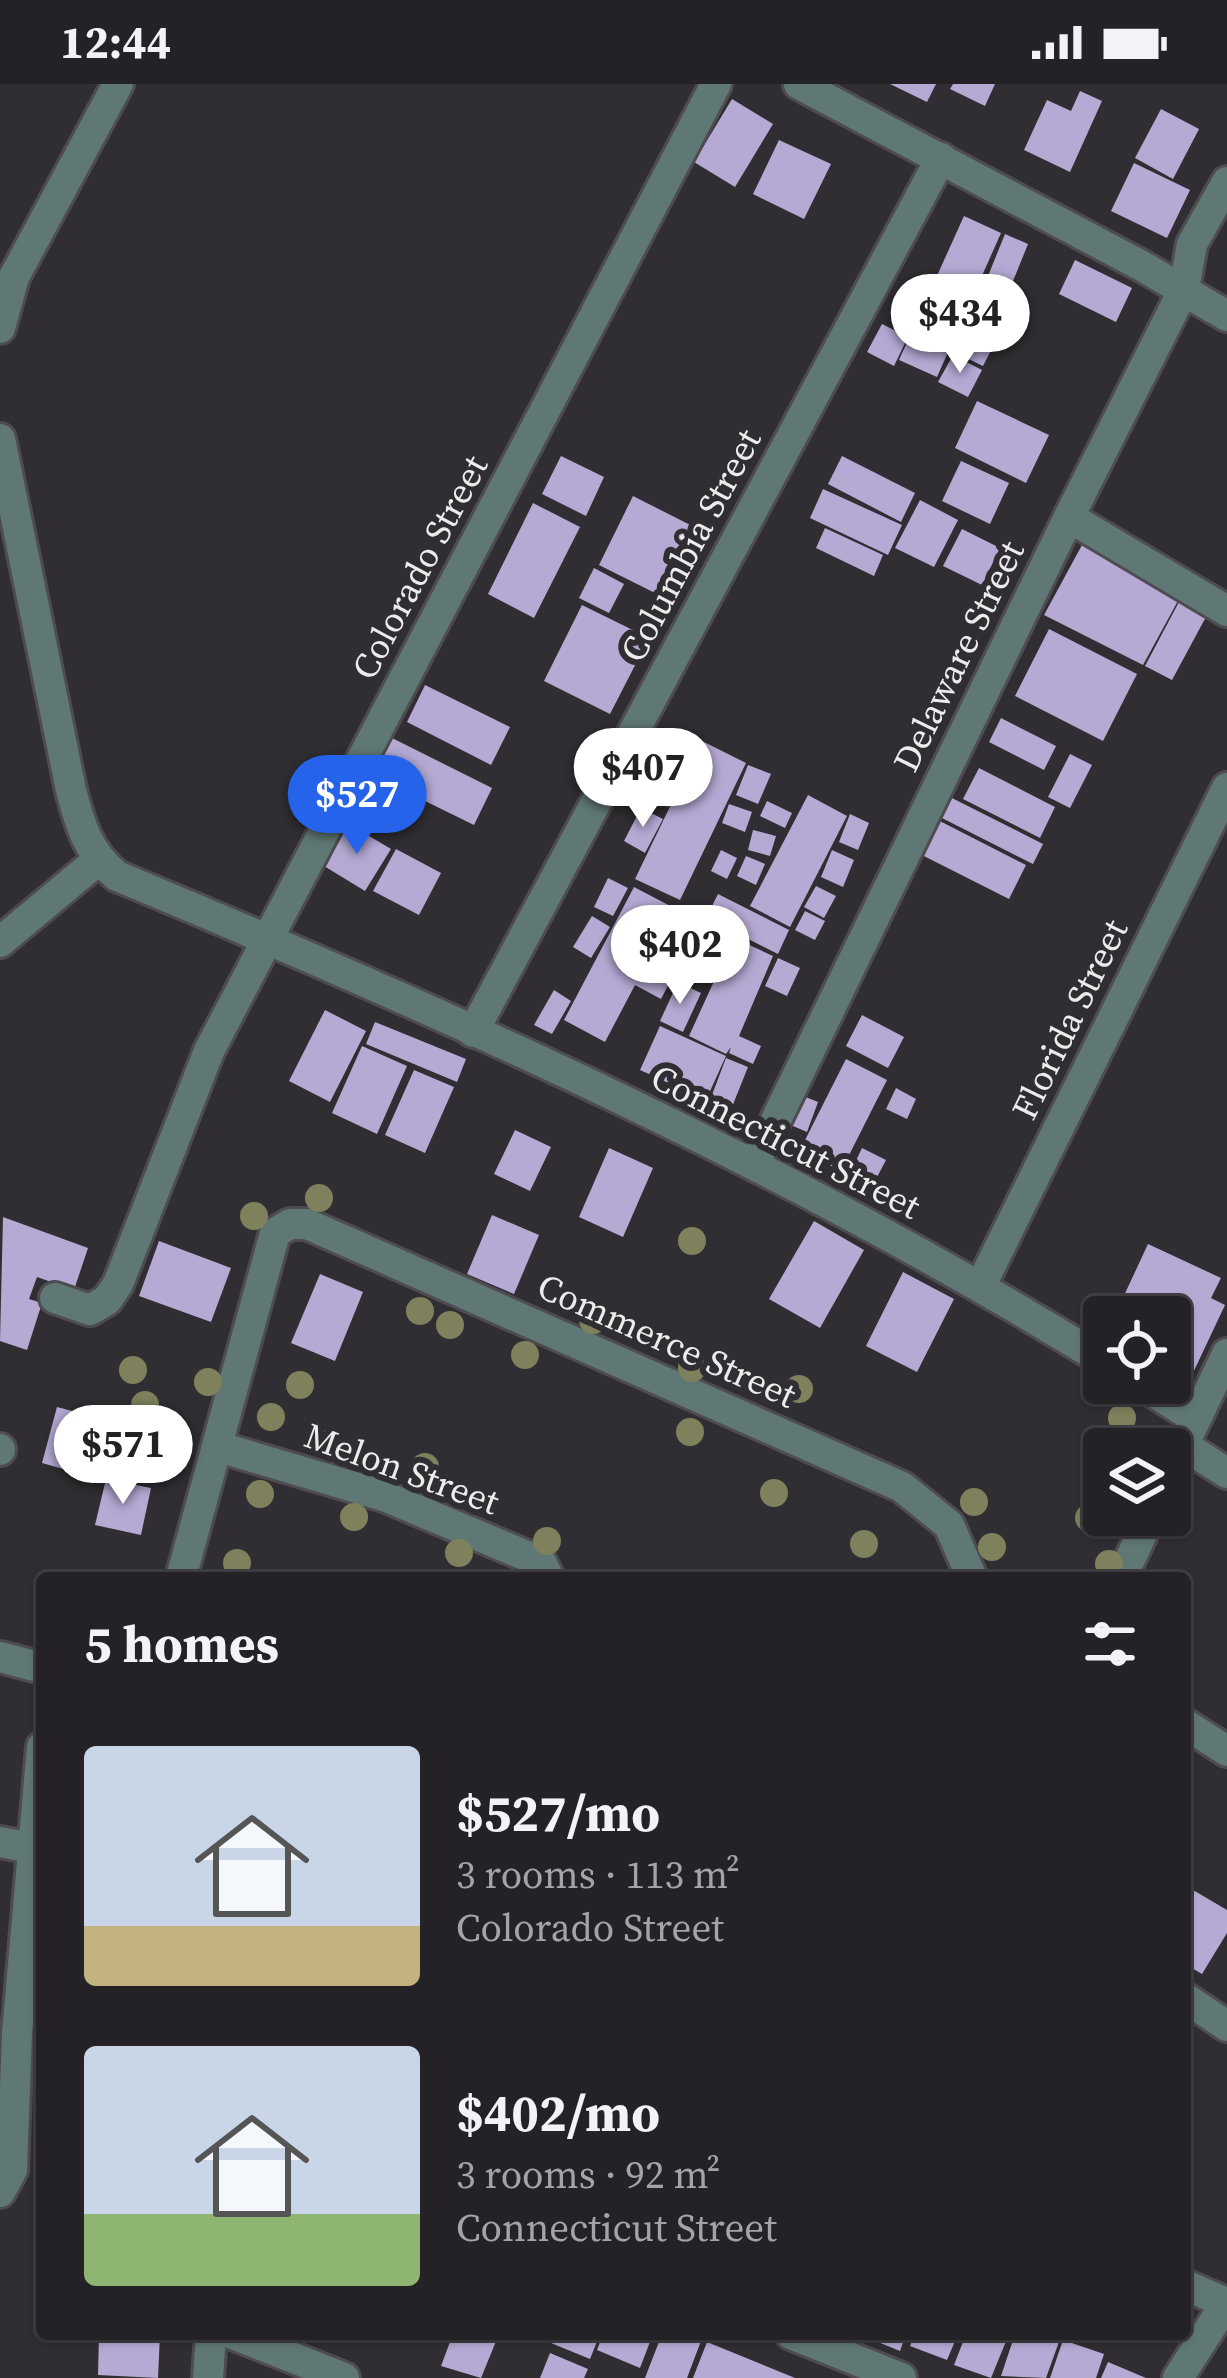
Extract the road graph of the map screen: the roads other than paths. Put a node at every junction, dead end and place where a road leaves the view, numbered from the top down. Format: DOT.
graph roads {
  1 [pos="118,84"];
  2 [pos="716,84"];
  3 [pos="799,84"];
  4 [pos="941,158"];
  5 [pos="1227,182"];
  6 [pos="1184,289"];
  7 [pos="1227,316"];
  8 [pos="0,328"];
  9 [pos="0,440"];
  10 [pos="1069,517"];
  11 [pos="1227,610"];
  12 [pos="1227,788"];
  13 [pos="97,860"];
  14 [pos="269,939"];
  15 [pos="0,942"];
  16 [pos="473,1032"];
  17 [pos="755,1163"];
  18 [pos="981,1285"];
  19 [pos="55,1298"];
  20 [pos="1083,1348"];
  21 [pos="1227,1354"];
  22 [pos="1191,1428"];
  23 [pos="219,1447"];
  24 [pos="1191,1450"];
  25 [pos="1227,1473"];
  26 [pos="1140,1536"];
  27 [pos="184,1572"];
  28 [pos="546,1572"];
  29 [pos="969,1572"];
  30 [pos="1124,1572"];
  31 [pos="0,1657"];
  32 [pos="36,1666"];
  33 [pos="1191,1728"];
  34 [pos="1227,1751"];
  35 [pos="36,1808"];
  36 [pos="0,1842"];
  37 [pos="32,1848"];
  38 [pos="1191,2002"];
  39 [pos="1227,2026"];
  40 [pos="8,2032"];
  41 [pos="0,2192"];
  42 [pos="1191,2287"];
  43 [pos="1226,2302"];
  44 [pos="211,2340"];
  45 [pos="248,2340"];
  46 [pos="806,2340"];
  47 [pos="208,2378"];
  48 [pos="344,2378"];
  49 [pos="901,2378"];
  50 [pos="1178,2378"];
  1 -- 8 [label="street"];
  2 -- 14 [label="street, Colorado Street"];
  3 -- 4 [label="street"];
  4 -- 6 [label="street"];
  4 -- 16 [label="street, Columbia Street"];
  5 -- 6 [label="street, Delaware Street"];
  6 -- 7 [label="street"];
  6 -- 10 [label="street, Delaware Street"];
  9 -- 13 [label="street"];
  10 -- 11 [label="street"];
  10 -- 17 [label="street, Delaware Street"];
  12 -- 18 [label="street, Florida Street"];
  13 -- 14 [label="street, Connecticut Street"];
  13 -- 15 [label="street"];
  14 -- 16 [label="street, Connecticut Street"];
  14 -- 19 [label="street, Colorado Street"];
  16 -- 17 [label="street, Connecticut Street"];
  17 -- 18 [label="street, Connecticut Street"];
  18 -- 20 [label="street, Connecticut Street"];
  21 -- 22 [label="street"];
  23 -- 27 [label="street"];
  23 -- 28 [label="street, Melon Street"];
  23 -- 29 [label="street, Commerce Street"];
  24 -- 25 [label="street"];
  26 -- 30 [label="street"];
  31 -- 32 [label="street"];
  33 -- 34 [label="street"];
  35 -- 37 [label="street"];
  36 -- 37 [label="street"];
  37 -- 40 [label="street"];
  38 -- 39 [label="street"];
  40 -- 41 [label="street"];
  42 -- 43 [label="street"];
  43 -- 50 [label="street"];
  44 -- 47 [label="street"];
  45 -- 48 [label="street"];
  46 -- 49 [label="street"];
}
